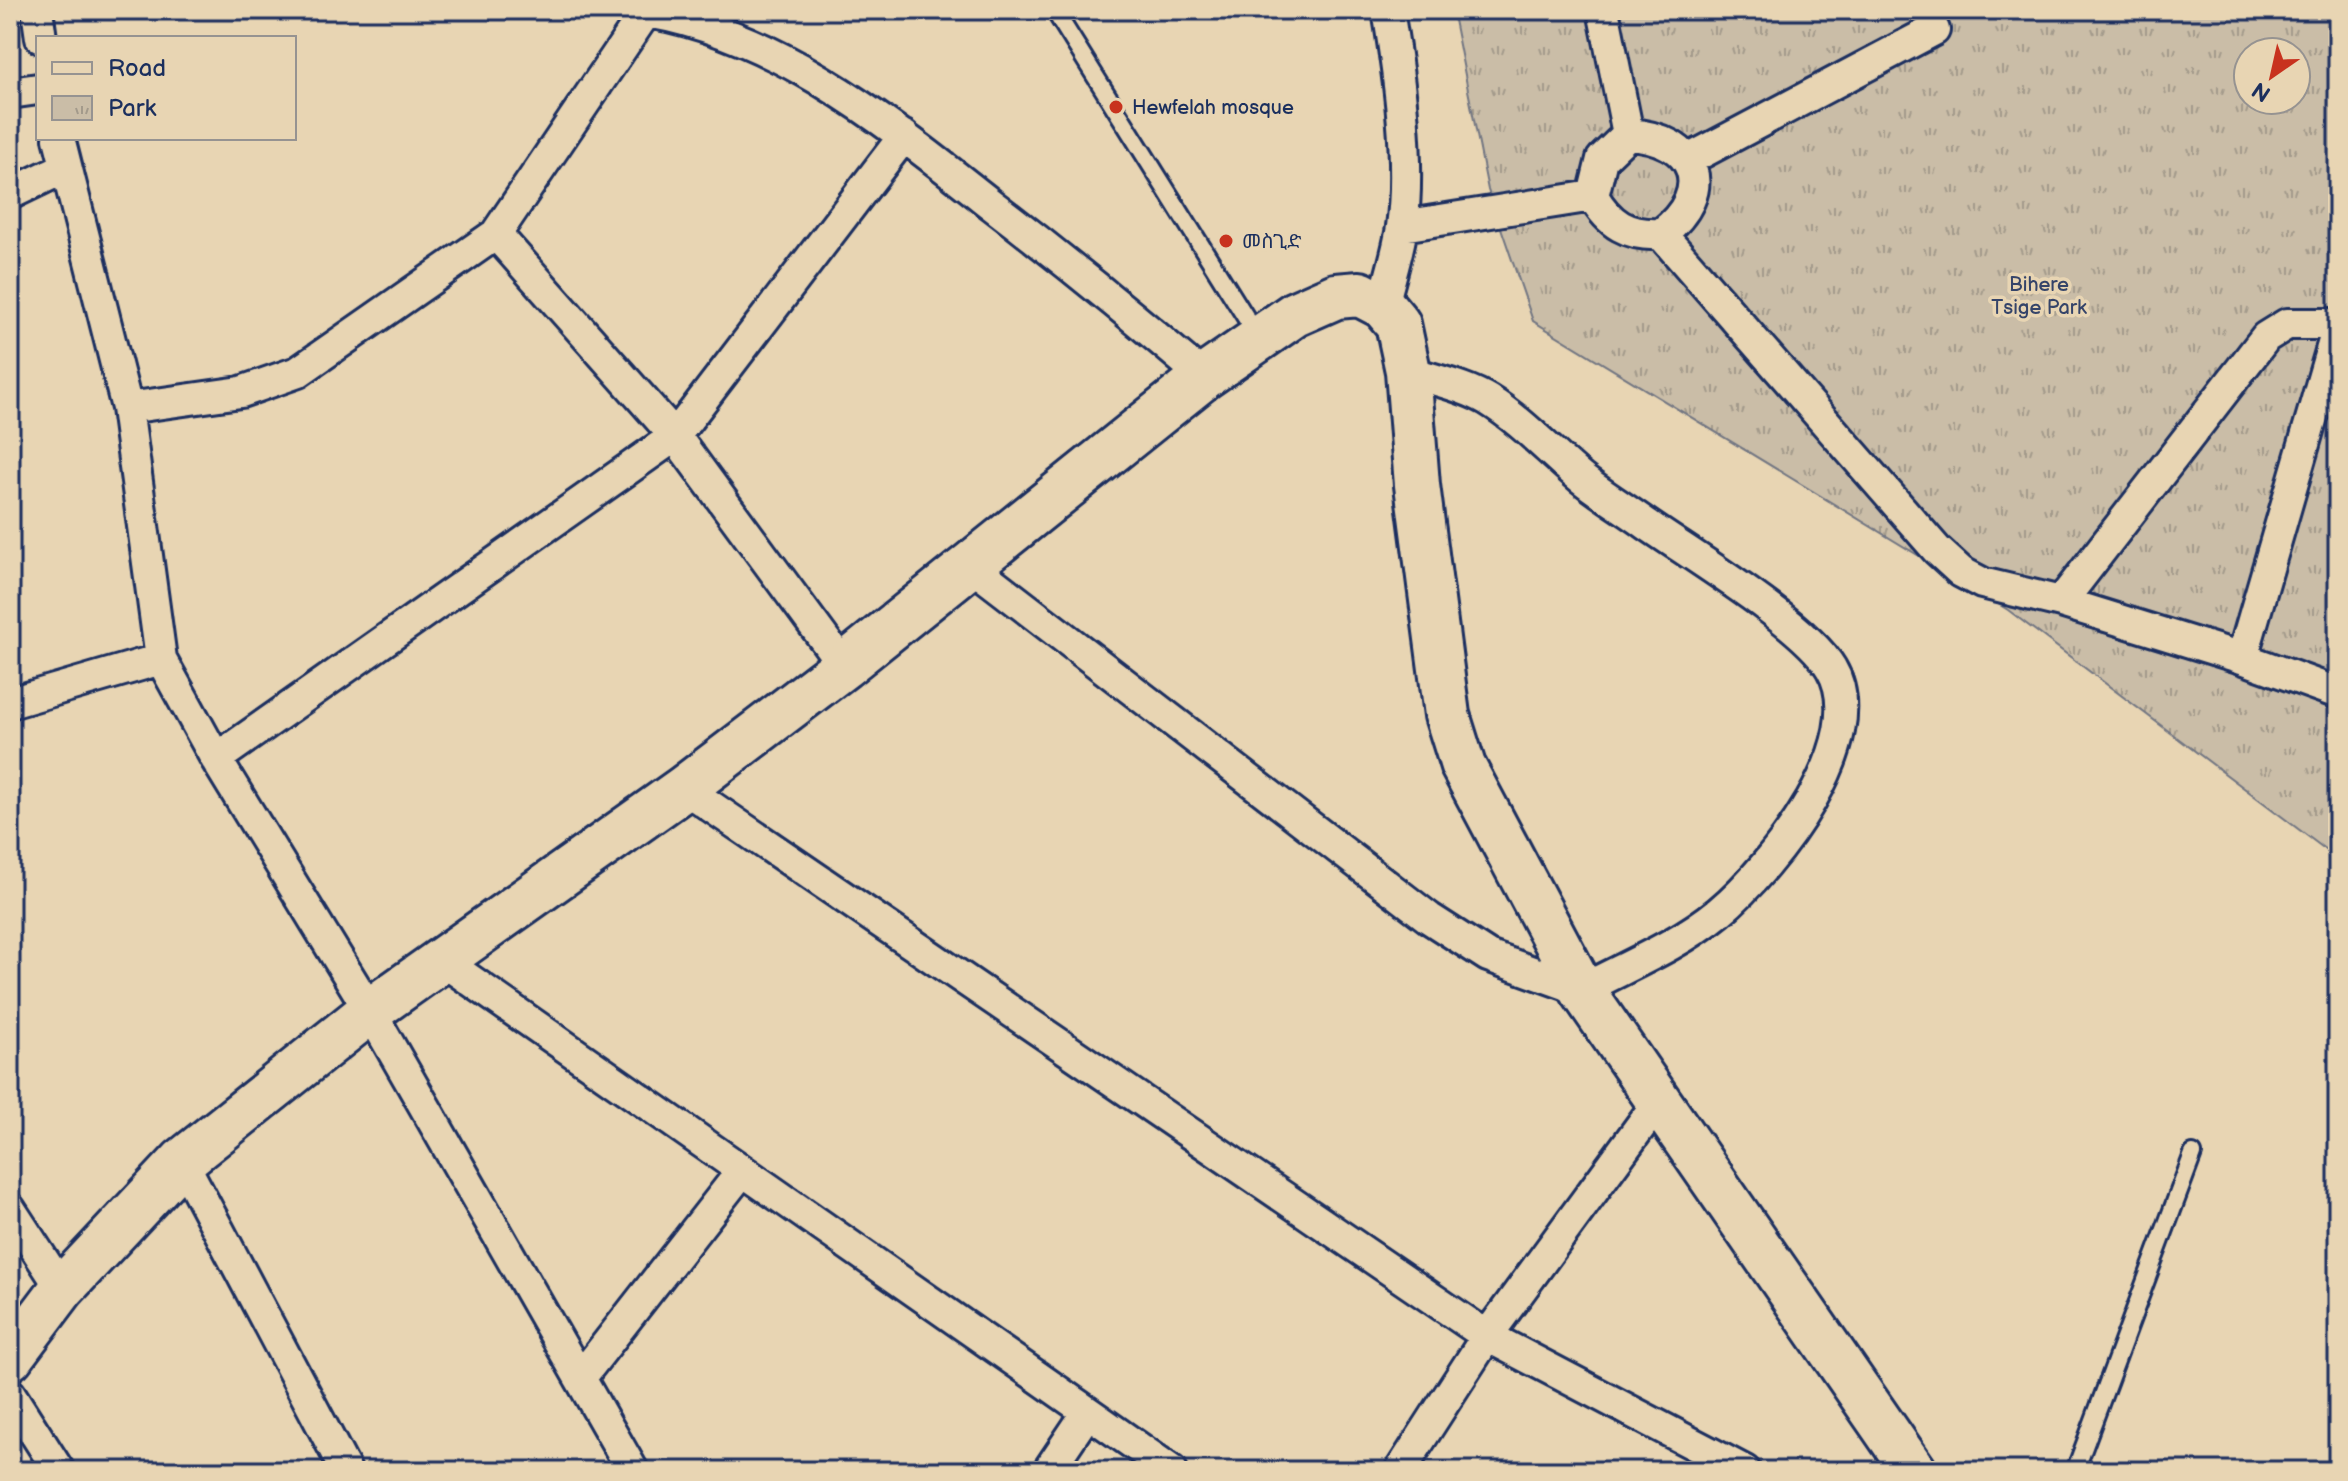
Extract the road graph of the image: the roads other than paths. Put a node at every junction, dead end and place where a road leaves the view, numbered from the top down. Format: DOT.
graph roads {
  1 [pos="37,10"];
  2 [pos="1054,10"];
  3 [pos="1388,10"];
  4 [pos="1603,10"];
  5 [pos="640,11"];
  6 [pos="1934,30"];
  7 [pos="41,36"];
  8 [pos="36,89"];
  9 [pos="10,93"];
  10 [pos="1628,134"];
  11 [pos="904,136"];
  12 [pos="62,152"];
  13 [pos="1688,160"];
  14 [pos="10,194"];
  15 [pos="1593,196"];
  16 [pos="1402,226"];
  17 [pos="496,234"];
  18 [pos="1661,234"];
  19 [pos="1383,306"];
  20 [pos="2338,325"];
  21 [pos="1259,339"];
  22 [pos="1408,371"];
  23 [pos="1204,377"];
  24 [pos="2328,400"];
  25 [pos="127,408"];
  26 [pos="675,436"];
  27 [pos="970,565"];
  28 [pos="2061,602"];
  29 [pos="2242,658"];
  30 [pos="161,659"];
  31 [pos="844,666"];
  32 [pos="2338,693"];
  33 [pos="10,703"];
  34 [pos="216,759"];
  35 [pos="684,788"];
  36 [pos="443,961"];
  37 [pos="1582,990"];
  38 [pos="370,1011"];
  39 [pos="1659,1101"];
  40 [pos="2193,1154"];
  41 [pos="182,1161"];
  42 [pos="742,1171"];
  43 [pos="10,1209"];
  44 [pos="62,1289"];
  45 [pos="1487,1336"];
  46 [pos="10,1358"];
  47 [pos="581,1377"];
  48 [pos="10,1394"];
  49 [pos="1087,1413"];
  50 [pos="627,1458"];
  51 [pos="1902,1467"];
  52 [pos="59,1471"];
  53 [pos="346,1471"];
  54 [pos="658,1471"];
  55 [pos="1048,1471"];
  56 [pos="1172,1471"];
  57 [pos="1400,1471"];
  58 [pos="1745,1471"];
  59 [pos="2075,1471"];
  1 -- 7 [label="street"];
  2 -- 21 [label="lane"];
  3 -- 16 [label="street"];
  4 -- 10 [label="street"];
  5 -- 11 [label="street"];
  5 -- 17 [label="street"];
  6 -- 13 [label="street"];
  8 -- 9 [label="street"];
  10 -- 13 [label="street"];
  10 -- 15 [label="street"];
  11 -- 23 [label="street"];
  11 -- 26 [label="street"];
  12 -- 14 [label="street"];
  12 -- 25 [label="street"];
  13 -- 18 [label="street"];
  15 -- 16 [label="street"];
  15 -- 18 [label="street"];
  16 -- 19 [label="street"];
  17 -- 25 [label="street"];
  17 -- 26 [label="street"];
  18 -- 28 [label="street"];
  19 -- 21 [label="main road"];
  19 -- 22 [label="main road"];
  20 -- 24 [label="street"];
  20 -- 28 [label="street"];
  21 -- 23 [label="main road"];
  22 -- 37 [label="main road"];
  22 -- 37 [label="street"];
  23 -- 27 [label="main road"];
  24 -- 29 [label="street"];
  25 -- 30 [label="street"];
  26 -- 31 [label="street"];
  26 -- 34 [label="street"];
  27 -- 31 [label="main road"];
  27 -- 37 [label="street"];
  28 -- 29 [label="street"];
  29 -- 32 [label="street"];
  30 -- 33 [label="street"];
  30 -- 34 [label="street"];
  31 -- 35 [label="main road"];
  34 -- 38 [label="street"];
  35 -- 36 [label="main road"];
  35 -- 45 [label="street"];
  36 -- 38 [label="main road"];
  36 -- 42 [label="street"];
  37 -- 39 [label="main road"];
  38 -- 41 [label="main road"];
  38 -- 47 [label="street"];
  39 -- 45 [label="street"];
  39 -- 51 [label="main road"];
  40 -- 59 [label="lane"];
  41 -- 44 [label="main road"];
  41 -- 53 [label="street"];
  42 -- 47 [label="street"];
  42 -- 49 [label="street"];
  43 -- 44 [label="street"];
  44 -- 46 [label="main road"];
  45 -- 57 [label="street"];
  45 -- 58 [label="street"];
  47 -- 50 [label="street"];
  48 -- 52 [label="street"];
  49 -- 55 [label="street"];
  49 -- 56 [label="street"];
  50 -- 54 [label="street"];
}
